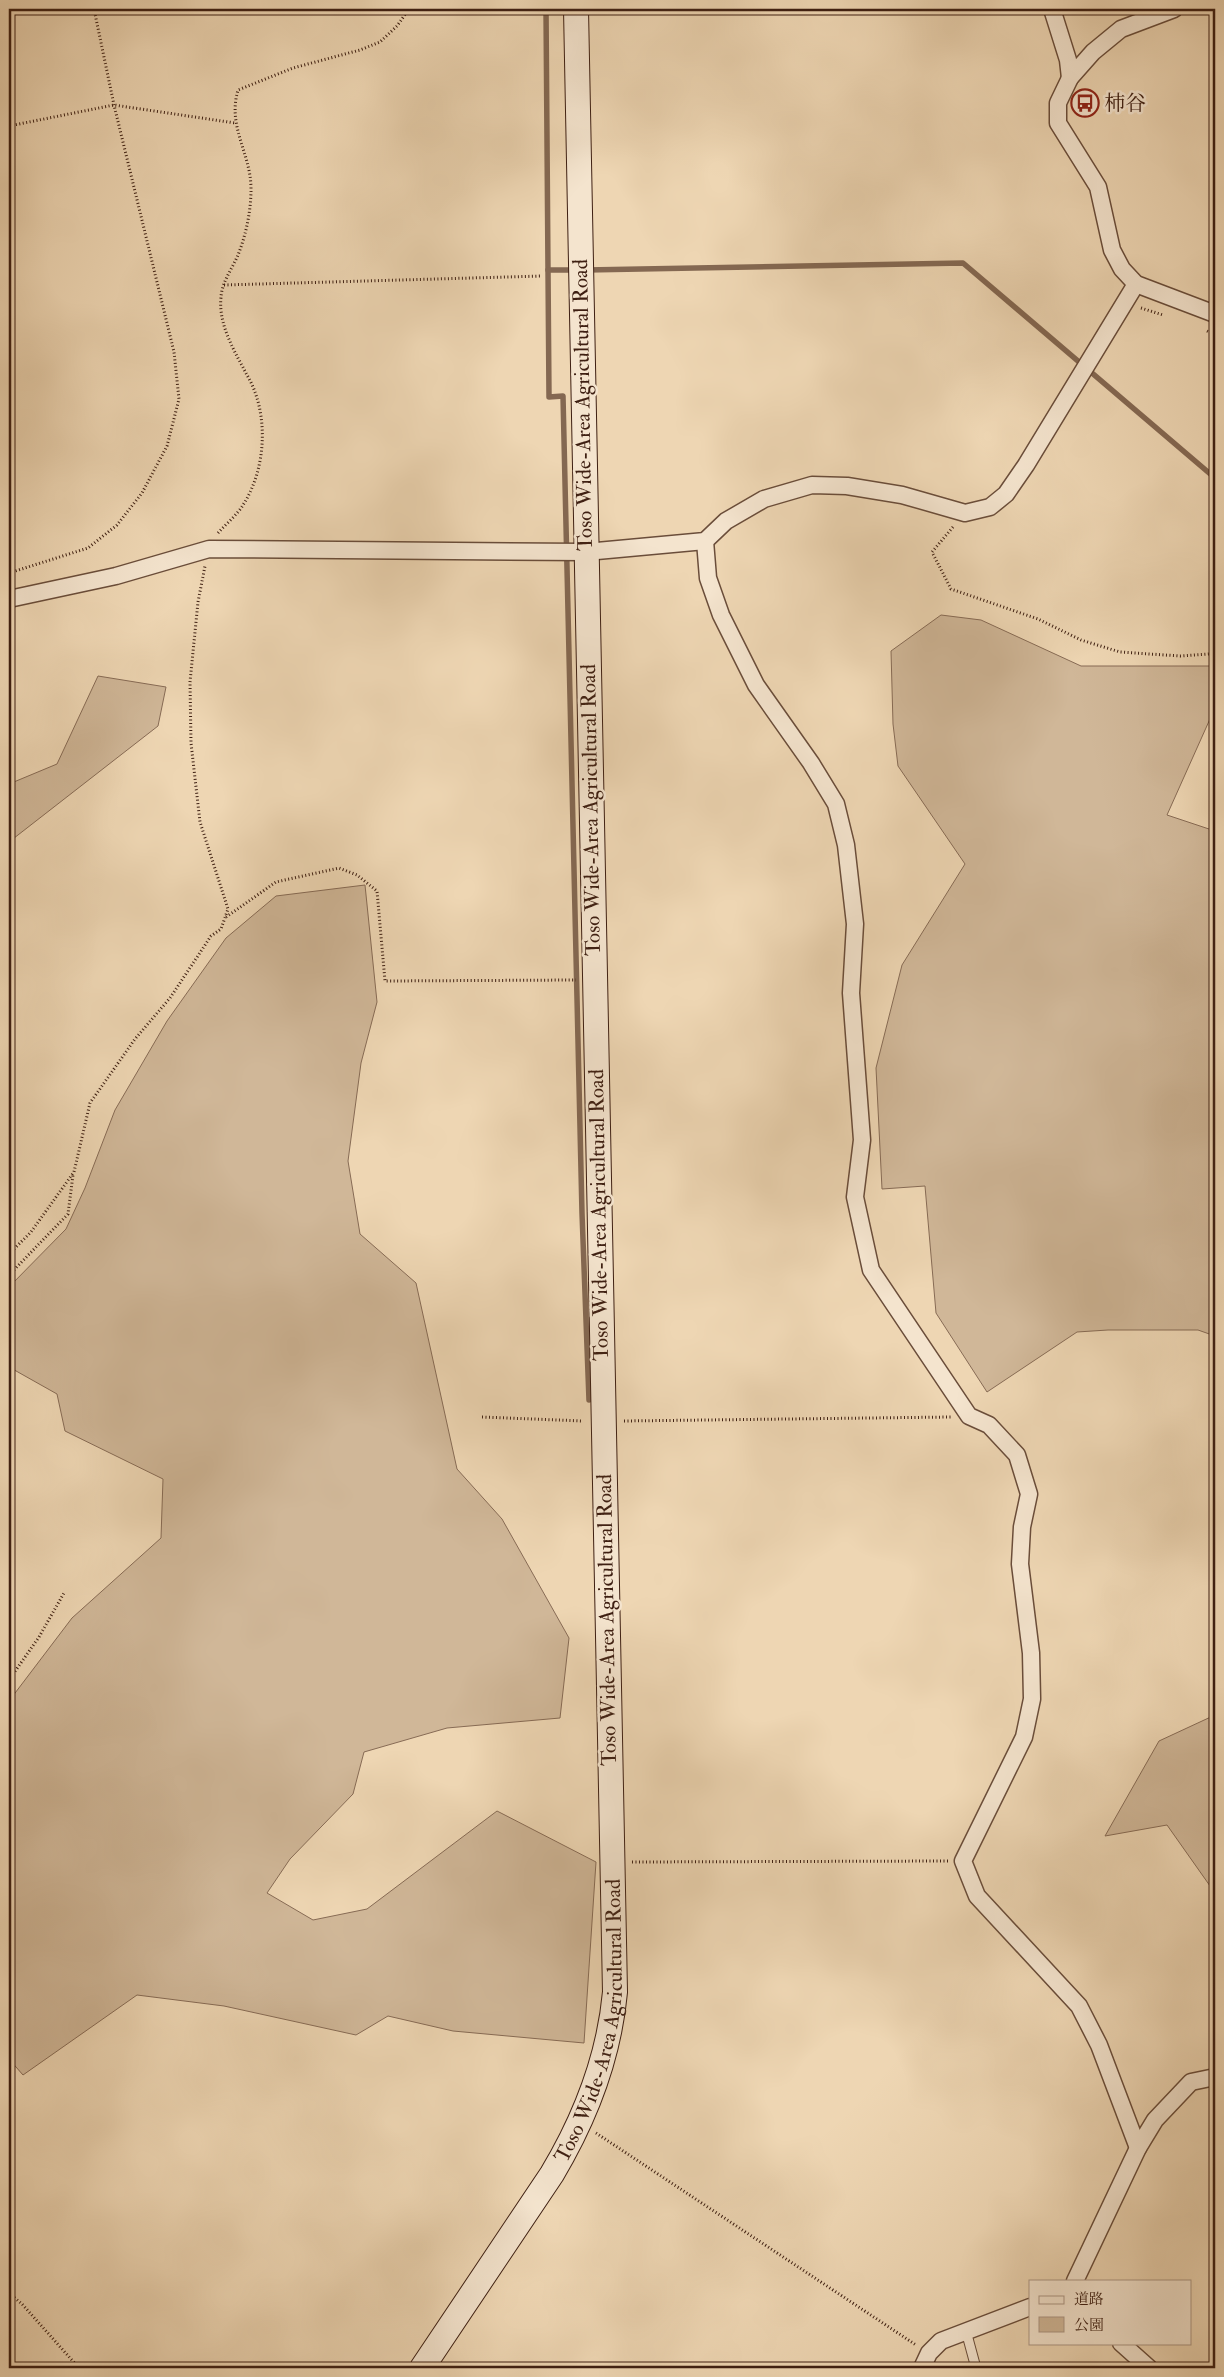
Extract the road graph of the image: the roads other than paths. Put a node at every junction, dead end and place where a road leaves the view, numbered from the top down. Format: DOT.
graph roads {
  1 [pos="576,9"];
  2 [pos="1052,9"];
  3 [pos="1174,9"];
  4 [pos="1070,78"];
  5 [pos="1136,284"];
  6 [pos="1215,314"];
  7 [pos="705,541"];
  8 [pos="586,552"];
  9 [pos="9,600"];
  10 [pos="1215,2077"];
  11 [pos="1138,2148"];
  12 [pos="1076,2280"];
  13 [pos="1029,2306"];
  14 [pos="966,2332"];
  15 [pos="1122,2344"];
  16 [pos="422,2368"];
  17 [pos="922,2368"];
  18 [pos="976,2368"];
  19 [pos="1149,2368"];
  1 -- 8 [label="street, Toso Wide-Area Agricultural Road"];
  2 -- 4 [label="street"];
  3 -- 4 [label="street"];
  4 -- 5 [label="street"];
  5 -- 6 [label="street"];
  5 -- 7 [label="street"];
  7 -- 8 [label="street"];
  7 -- 11 [label="street"];
  8 -- 9 [label="street"];
  8 -- 16 [label="street, Toso Wide-Area Agricultural Road"];
  10 -- 11 [label="street"];
  11 -- 12 [label="street"];
  13 -- 14 [label="street"];
  14 -- 17 [label="street"];
  14 -- 18 [label="lane"];
  15 -- 19 [label="street"];
}
